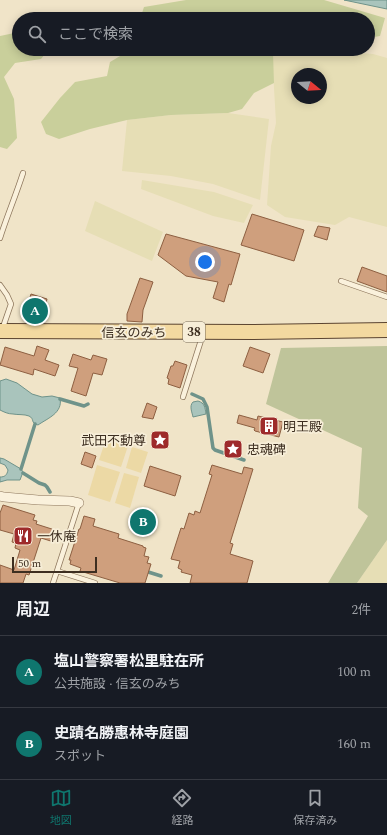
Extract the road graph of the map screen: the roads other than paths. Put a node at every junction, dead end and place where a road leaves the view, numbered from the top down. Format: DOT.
graph roads {
  1 [pos="23,173"];
  2 [pos="0,238"];
  3 [pos="341,281"];
  4 [pos="0,285"];
  5 [pos="387,297"];
  6 [pos="387,330"];
  7 [pos="1,331"];
  8 [pos="204,332"];
  9 [pos="183,396"];
  10 [pos="0,496"];
  11 [pos="79,503"];
  12 [pos="58,571"];
  13 [pos="52,583"];
  14 [pos="95,583"];
  1 -- 2 [label="lane"];
  3 -- 5 [label="lane"];
  4 -- 7 [label="lane"];
  6 -- 8 [label="main road, 信玄のみち / 38"];
  7 -- 8 [label="main road, 信玄のみち / 38"];
  8 -- 9 [label="lane"];
  10 -- 11 [label="street"];
  11 -- 12 [label="lane"];
  12 -- 13 [label="lane"];
  12 -- 14 [label="lane"];
}
